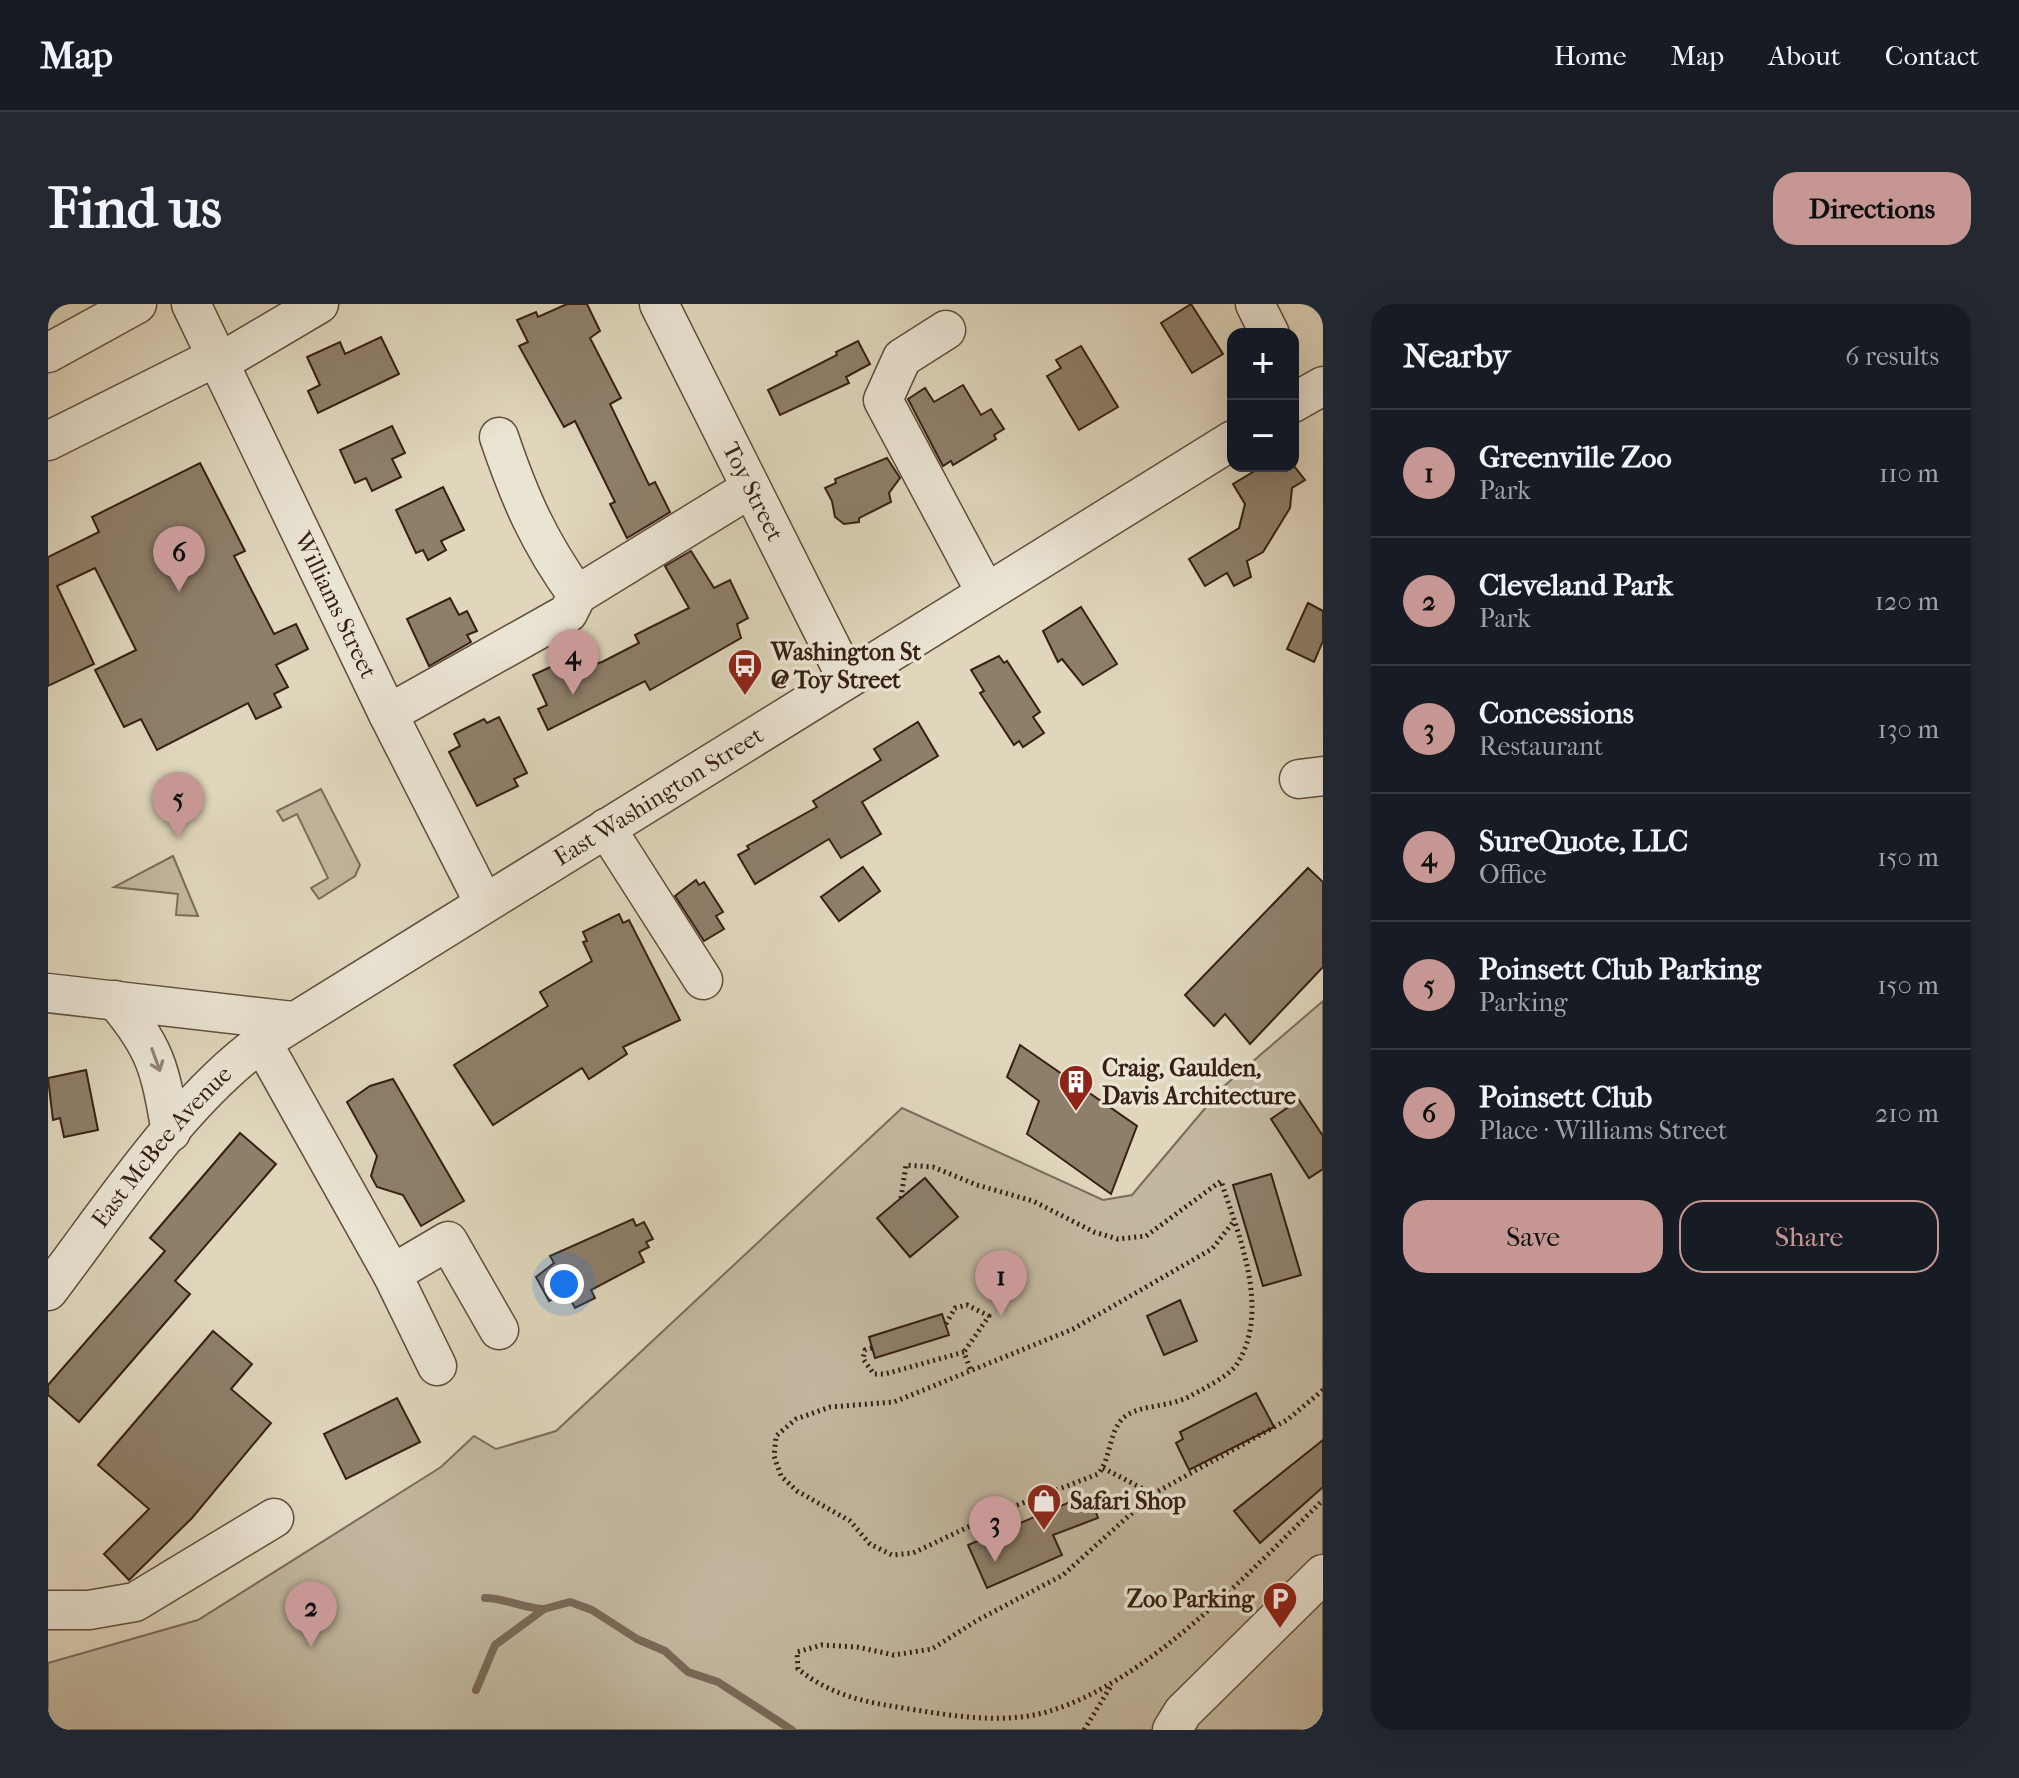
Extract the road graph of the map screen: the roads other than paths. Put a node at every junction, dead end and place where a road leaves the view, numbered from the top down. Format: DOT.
graph roads {
  1 [pos="137,304"];
  2 [pos="191,304"];
  3 [pos="659,304"];
  4 [pos="1255,304"];
  5 [pos="295,310"];
  6 [pos="1267,328"];
  7 [pos="946,330"];
  8 [pos="48,353"];
  9 [pos="218,360"];
  10 [pos="499,437"];
  11 [pos="48,441"];
  12 [pos="1227,444"];
  13 [pos="751,488"];
  14 [pos="986,593"];
  15 [pos="577,595"];
  16 [pos="847,679"];
  17 [pos="388,714"];
  18 [pos="606,828"];
  19 [pos="484,903"];
  20 [pos="703,980"];
  21 [pos="48,993"];
  22 [pos="115,1000"];
  23 [pos="277,1032"];
  24 [pos="171,1132"];
  25 [pos="392,1274"];
  26 [pos="48,1291"];
  27 [pos="499,1330"];
  28 [pos="437,1366"];
  29 [pos="274,1518"];
  30 [pos="1323,1574"];
  31 [pos="48,1610"];
  32 [pos="1172,1730"];
  1 -- 8 [label="street"];
  2 -- 9 [label="street, Williams Street"];
  3 -- 13 [label="street, Toy Street"];
  4 -- 6 [label="street"];
  5 -- 9 [label="street"];
  7 -- 14 [label="street"];
  9 -- 11 [label="street"];
  9 -- 17 [label="street, Williams Street"];
  10 -- 15 [label="street"];
  12 -- 14 [label="street, East Washington Street"];
  13 -- 15 [label="street"];
  13 -- 16 [label="street, Toy Street"];
  14 -- 16 [label="street, East Washington Street"];
  15 -- 17 [label="street"];
  16 -- 18 [label="street, East Washington Street"];
  17 -- 19 [label="street, Williams Street"];
  18 -- 19 [label="street, East Washington Street"];
  18 -- 20 [label="street"];
  19 -- 23 [label="street, East Washington Street"];
  21 -- 22 [label="street"];
  22 -- 23 [label="street"];
  22 -- 24 [label="street, one-way"];
  23 -- 24 [label="street, East McBee Avenue"];
  23 -- 25 [label="street"];
  24 -- 26 [label="street, East McBee Avenue"];
  25 -- 27 [label="street"];
  25 -- 28 [label="street"];
  29 -- 31 [label="street"];
  30 -- 32 [label="street"];
}
